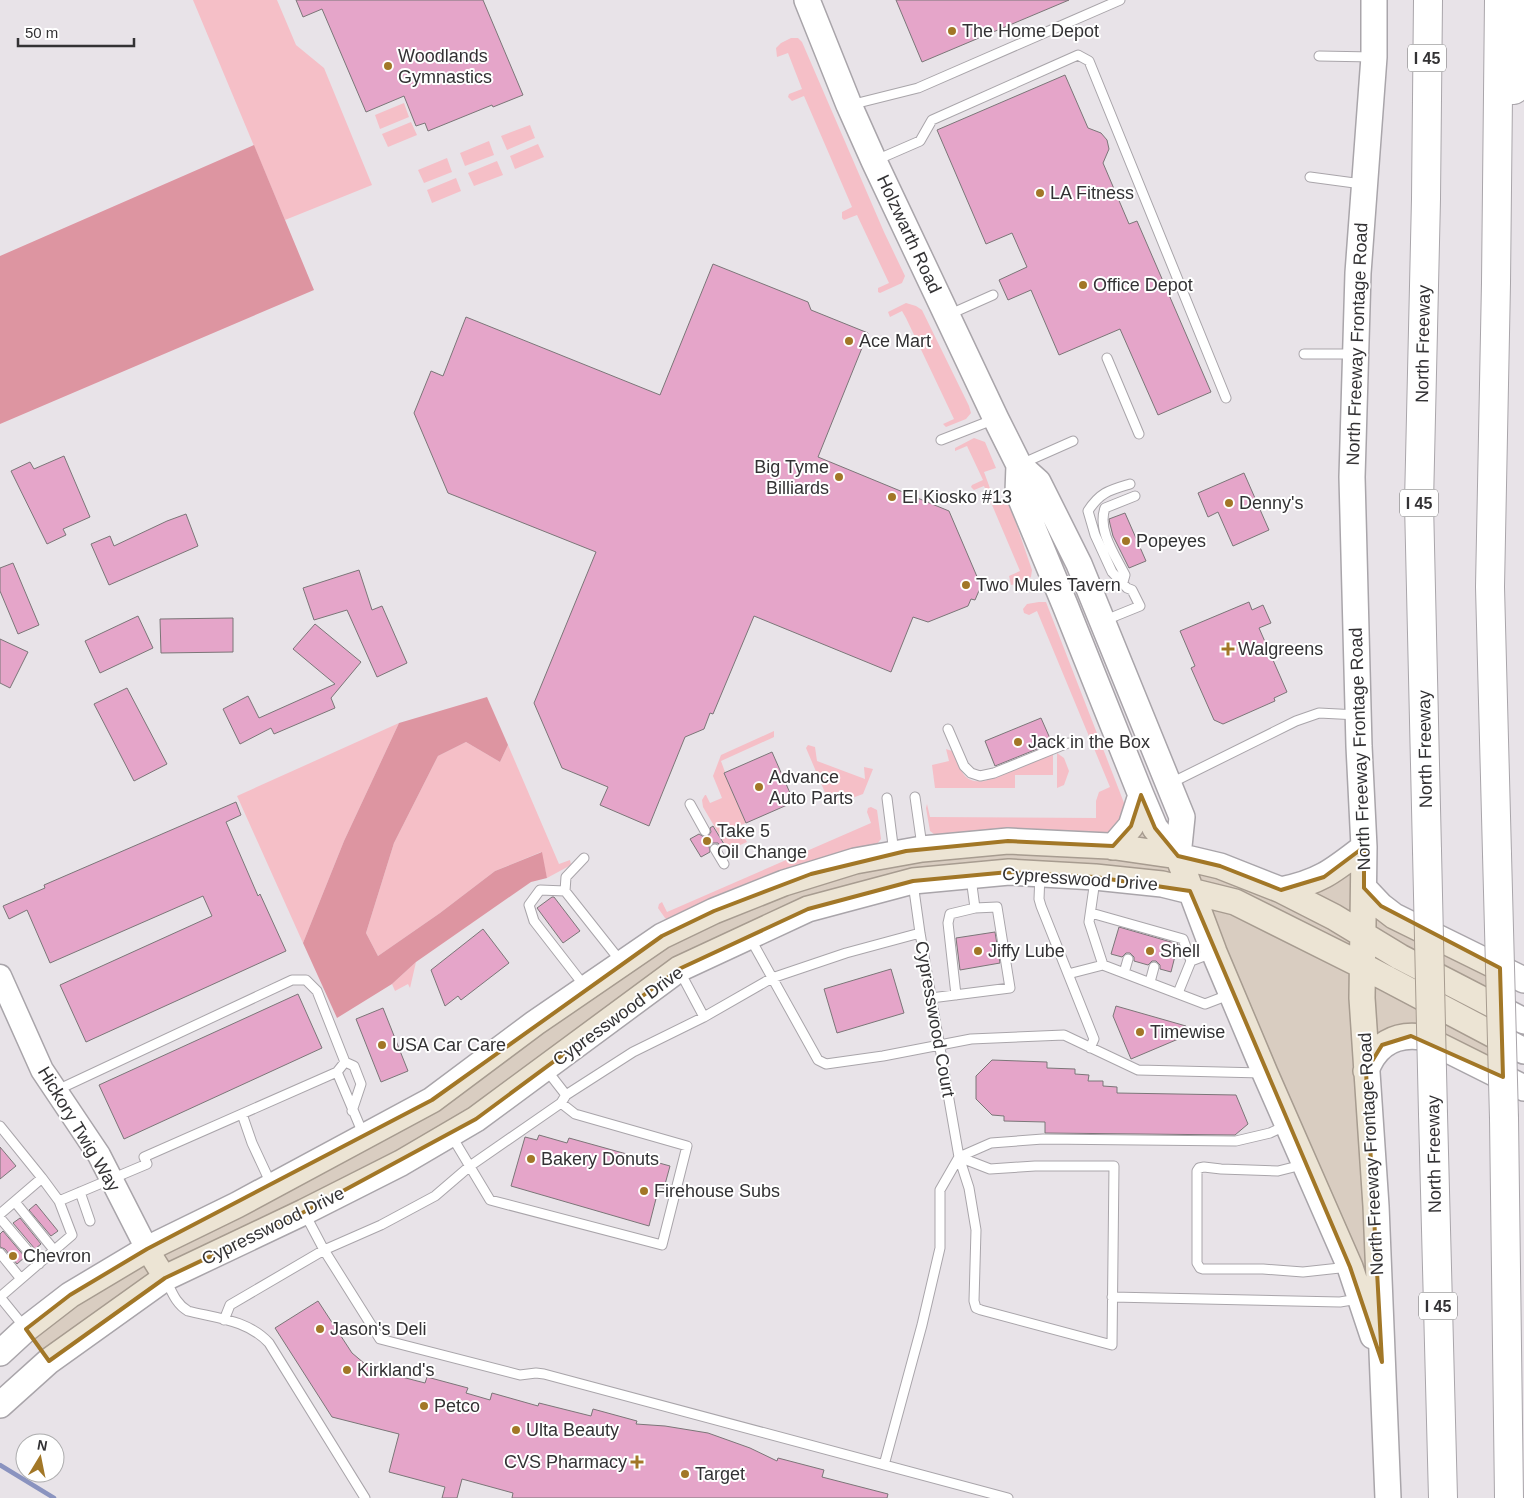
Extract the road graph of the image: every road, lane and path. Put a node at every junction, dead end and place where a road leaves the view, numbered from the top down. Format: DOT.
graph roads {
  1 [pos="807,0"];
  2 [pos="1120,0"];
  3 [pos="1374,0"];
  4 [pos="1411,0"];
  5 [pos="1428,0"];
  6 [pos="1499,0"];
  7 [pos="1523,0"];
  8 [pos="1319,56"];
  9 [pos="1374,57"];
  10 [pos="849,105"];
  11 [pos="1426,116"];
  12 [pos="874,161"];
  13 [pos="1310,177"];
  14 [pos="1365,184"];
  15 [pos="1496,283"];
  16 [pos="993,295"];
  17 [pos="948,315"];
  18 [pos="1304,354"];
  19 [pos="1356,354"];
  20 [pos="1107,358"];
  21 [pos="1226,398"];
  22 [pos="996,419"];
  23 [pos="1139,434"];
  24 [pos="941,440"];
  25 [pos="1072,441"];
  26 [pos="1019,465"];
  27 [pos="1130,484"];
  28 [pos="1135,496"];
  29 [pos="1123,582"];
  30 [pos="1103,621"];
  31 [pos="1358,715"];
  32 [pos="948,729"];
  33 [pos="1068,743"];
  34 [pos="1169,784"];
  35 [pos="1141,795"];
  36 [pos="915,797"];
  37 [pos="888,798"];
  38 [pos="690,804"];
  39 [pos="705,831"];
  40 [pos="1364,846"];
  41 [pos="1113,847"];
  42 [pos="716,849"];
  43 [pos="922,849"];
  44 [pos="894,854"];
  45 [pos="1178,856"];
  46 [pos="584,858"];
  47 [pos="724,864"];
  48 [pos="1040,874"];
  49 [pos="971,875"];
  50 [pos="1095,877"];
  51 [pos="913,881"];
  52 [pos="1364,888"];
  53 [pos="1281,890"];
  54 [pos="565,891"];
  55 [pos="1190,891"];
  56 [pos="975,908"];
  57 [pos="1091,912"];
  58 [pos="920,933"];
  59 [pos="1363,935"];
  60 [pos="662,936"];
  61 [pos="750,936"];
  62 [pos="1214,952"];
  63 [pos="1128,959"];
  64 [pos="1191,961"];
  65 [pos="622,963"];
  66 [pos="1103,965"];
  67 [pos="1361,965"];
  68 [pos="1154,967"];
  69 [pos="679,969"];
  70 [pos="1124,973"];
  71 [pos="1068,974"];
  72 [pos="0,976"];
  73 [pos="772,978"];
  74 [pos="1524,980"];
  75 [pos="1150,982"];
  76 [pos="586,988"];
  77 [pos="1178,993"];
  78 [pos="1232,994"];
  79 [pos="956,995"];
  80 [pos="931,998"];
  81 [pos="704,1017"];
  82 [pos="1524,1021"];
  83 [pos="940,1044"];
  84 [pos="1090,1048"];
  85 [pos="1524,1051"];
  86 [pos="345,1062"];
  87 [pos="545,1068"];
  88 [pos="1366,1071"];
  89 [pos="337,1072"];
  90 [pos="1265,1073"];
  91 [pos="1524,1088"];
  92 [pos="55,1091"];
  93 [pos="563,1099"];
  94 [pos="432,1100"];
  95 [pos="352,1111"];
  96 [pos="242,1114"];
  97 [pos="1287,1124"];
  98 [pos="0,1126"];
  99 [pos="451,1134"];
  100 [pos="364,1137"];
  101 [pos="958,1157"];
  102 [pos="1305,1164"];
  103 [pos="470,1166"];
  104 [pos="42,1178"];
  105 [pos="111,1179"];
  106 [pos="272,1186"];
  107 [pos="80,1192"];
  108 [pos="59,1201"];
  109 [pos="15,1202"];
  110 [pos="304,1212"];
  111 [pos="0,1214"];
  112 [pos="0,1218"];
  113 [pos="90,1221"];
  114 [pos="146,1249"];
  115 [pos="54,1250"];
  116 [pos="324,1250"];
  117 [pos="0,1253"];
  118 [pos="39,1264"];
  119 [pos="1350,1267"];
  120 [pos="165,1278"];
  121 [pos="21,1279"];
  122 [pos="0,1297"];
  123 [pos="1112,1297"];
  124 [pos="1361,1298"];
  125 [pos="224,1320"];
  126 [pos="26,1329"];
  127 [pos="0,1353"];
  128 [pos="49,1361"];
  129 [pos="1382,1362"];
  130 [pos="0,1405"];
  131 [pos="884,1465"];
  132 [pos="365,1498"];
  133 [pos="1008,1498"];
  134 [pos="1388,1498"];
  135 [pos="1442,1498"];
  136 [pos="1509,1498"];
  1 -- 10 [label="main road, Holzwarth Road"];
  2 -- 10 [label="lane"];
  3 -- 9 [label="main road, North Freeway Frontage Road"];
  4 -- 11 [label="highway"];
  5 -- 11 [label="highway, North Freeway / I 45"];
  6 -- 15 [label="highway"];
  7 -- 15 [label="highway"];
  8 -- 9 [label="lane"];
  9 -- 14 [label="main road, North Freeway Frontage Road"];
  10 -- 12 [label="main road, Holzwarth Road"];
  11 -- 135 [label="highway, North Freeway / I 45, bridge"];
  12 -- 17 [label="main road, Holzwarth Road"];
  12 -- 21 [label="lane"];
  13 -- 14 [label="lane"];
  14 -- 19 [label="main road, North Freeway Frontage Road"];
  15 -- 136 [label="highway, bridge"];
  16 -- 17 [label="lane"];
  17 -- 22 [label="main road, Holzwarth Road"];
  18 -- 19 [label="lane"];
  19 -- 31 [label="main road, North Freeway Frontage Road"];
  20 -- 23 [label="lane"];
  22 -- 24 [label="lane"];
  22 -- 26 [label="main road, Holzwarth Road"];
  25 -- 26 [label="lane"];
  26 -- 30 [label="main road, Holzwarth Road"];
  26 -- 35 [label="main road, Holzwarth Road"];
  27 -- 29 [label="lane"];
  28 -- 29 [label="lane"];
  29 -- 30 [label="lane"];
  30 -- 34 [label="main road, Holzwarth Road"];
  31 -- 34 [label="lane"];
  31 -- 40 [label="main road, North Freeway Frontage Road"];
  32 -- 33 [label="lane"];
  34 -- 45 [label="main road, Holzwarth Road"];
  35 -- 41 [label="main road"];
  35 -- 45 [label="main road, Holzwarth Road"];
  36 -- 43 [label="lane"];
  37 -- 44 [label="lane"];
  38 -- 39 [label="lane"];
  40 -- 52 [label="main road, North Freeway Frontage Road"];
  40 -- 53 [label="main road"];
  41 -- 43 [label="main road, Cypresswood Drive"];
  41 -- 45 [label="main road, Cypresswood Drive"];
  42 -- 47 [label="lane"];
  43 -- 44 [label="main road, Cypresswood Drive"];
  44 -- 60 [label="main road, Cypresswood Drive"];
  45 -- 53 [label="main road, Cypresswood Drive"];
  45 -- 55 [label="main road, Holzwarth Road"];
  46 -- 54 [label="lane"];
  48 -- 49 [label="main road, Cypresswood Drive"];
  48 -- 50 [label="main road, Cypresswood Drive"];
  48 -- 71 [label="lane"];
  49 -- 51 [label="main road, Cypresswood Drive"];
  49 -- 56 [label="lane"];
  50 -- 55 [label="main road, Cypresswood Drive"];
  50 -- 57 [label="lane"];
  51 -- 58 [label="lane, Cypresswood Court"];
  51 -- 61 [label="main road, Cypresswood Drive"];
  52 -- 59 [label="main road, North Freeway Frontage Road"];
  52 -- 74 [label="main road"];
  53 -- 59 [label="main road, Cypresswood Drive"];
  54 -- 65 [label="lane"];
  54 -- 76 [label="lane"];
  55 -- 62 [label="main road, Holzwarth Road"];
  55 -- 67 [label="main road, Cypresswood Drive"];
  56 -- 79 [label="lane"];
  56 -- 79 [label="lane"];
  57 -- 64 [label="lane"];
  57 -- 66 [label="lane"];
  58 -- 73 [label="lane"];
  58 -- 80 [label="lane, Cypresswood Court"];
  59 -- 67 [label="main road, North Freeway Frontage Road"];
  59 -- 82 [label="main road, Cypresswood Drive"];
  60 -- 65 [label="main road, Cypresswood Drive"];
  60 -- 69 [label="main road"];
  61 -- 69 [label="main road, Cypresswood Drive"];
  61 -- 73 [label="lane"];
  62 -- 64 [label="lane"];
  62 -- 78 [label="main road, Holzwarth Road"];
  63 -- 70 [label="lane"];
  64 -- 77 [label="lane"];
  65 -- 76 [label="main road, Cypresswood Drive"];
  66 -- 70 [label="lane"];
  66 -- 71 [label="lane"];
  67 -- 85 [label="main road, Cypresswood Drive"];
  67 -- 88 [label="main road, North Freeway Frontage Road"];
  68 -- 75 [label="lane"];
  69 -- 81 [label="lane"];
  69 -- 87 [label="main road, Cypresswood Drive"];
  70 -- 75 [label="lane"];
  71 -- 84 [label="lane"];
  72 -- 92 [label="street, Hickory Twig Way"];
  73 -- 81 [label="lane"];
  73 -- 83 [label="lane"];
  75 -- 77 [label="lane"];
  76 -- 94 [label="main road, Cypresswood Drive"];
  77 -- 78 [label="lane"];
  78 -- 90 [label="main road, Holzwarth Road"];
  79 -- 80 [label="lane"];
  80 -- 83 [label="lane, Cypresswood Court"];
  81 -- 93 [label="lane"];
  83 -- 84 [label="lane"];
  83 -- 101 [label="lane, Cypresswood Court"];
  84 -- 90 [label="lane"];
  86 -- 89 [label="lane"];
  86 -- 92 [label="lane"];
  86 -- 95 [label="lane"];
  87 -- 93 [label="lane"];
  87 -- 99 [label="main road, Cypresswood Drive"];
  88 -- 91 [label="main road"];
  88 -- 129 [label="main road, North Freeway Frontage Road"];
  89 -- 95 [label="lane"];
  89 -- 96 [label="lane"];
  90 -- 97 [label="main road, Holzwarth Road"];
  92 -- 105 [label="street, Hickory Twig Way"];
  93 -- 103 [label="lane"];
  93 -- 103 [label="lane"];
  94 -- 99 [label="main road"];
  94 -- 100 [label="main road, Cypresswood Drive"];
  95 -- 100 [label="lane"];
  96 -- 105 [label="lane"];
  96 -- 106 [label="lane"];
  97 -- 101 [label="lane"];
  97 -- 102 [label="main road, Holzwarth Road"];
  98 -- 104 [label="lane"];
  99 -- 103 [label="lane"];
  99 -- 110 [label="main road, Cypresswood Drive"];
  100 -- 106 [label="main road, Cypresswood Drive"];
  101 -- 123 [label="lane"];
  101 -- 123 [label="lane, Cypresswood Court"];
  101 -- 131 [label="lane"];
  102 -- 119 [label="main road, Holzwarth Road"];
  102 -- 119 [label="lane"];
  103 -- 116 [label="lane"];
  104 -- 108 [label="lane"];
  104 -- 109 [label="lane"];
  105 -- 107 [label="lane"];
  105 -- 114 [label="street, Hickory Twig Way"];
  106 -- 114 [label="main road, Cypresswood Drive"];
  107 -- 108 [label="lane"];
  107 -- 113 [label="lane"];
  108 -- 115 [label="lane"];
  109 -- 111 [label="lane"];
  109 -- 115 [label="lane"];
  110 -- 116 [label="lane"];
  110 -- 120 [label="main road, Cypresswood Drive"];
  112 -- 118 [label="lane"];
  114 -- 120 [label="street, Hickory Twig Way"];
  114 -- 126 [label="main road, Cypresswood Drive"];
  115 -- 118 [label="lane"];
  116 -- 125 [label="lane"];
  116 -- 131 [label="lane"];
  117 -- 121 [label="lane"];
  118 -- 121 [label="lane"];
  119 -- 124 [label="main road, Holzwarth Road"];
  120 -- 125 [label="lane"];
  120 -- 128 [label="main road, Cypresswood Drive"];
  121 -- 122 [label="lane"];
  122 -- 126 [label="lane"];
  123 -- 124 [label="lane"];
  124 -- 129 [label="main road, Holzwarth Road"];
  125 -- 132 [label="lane"];
  126 -- 127 [label="main road, Cypresswood Drive"];
  126 -- 128 [label="main road"];
  128 -- 130 [label="main road, Cypresswood Drive"];
  129 -- 134 [label="main road, North Freeway Frontage Road"];
  131 -- 133 [label="lane"];
}
